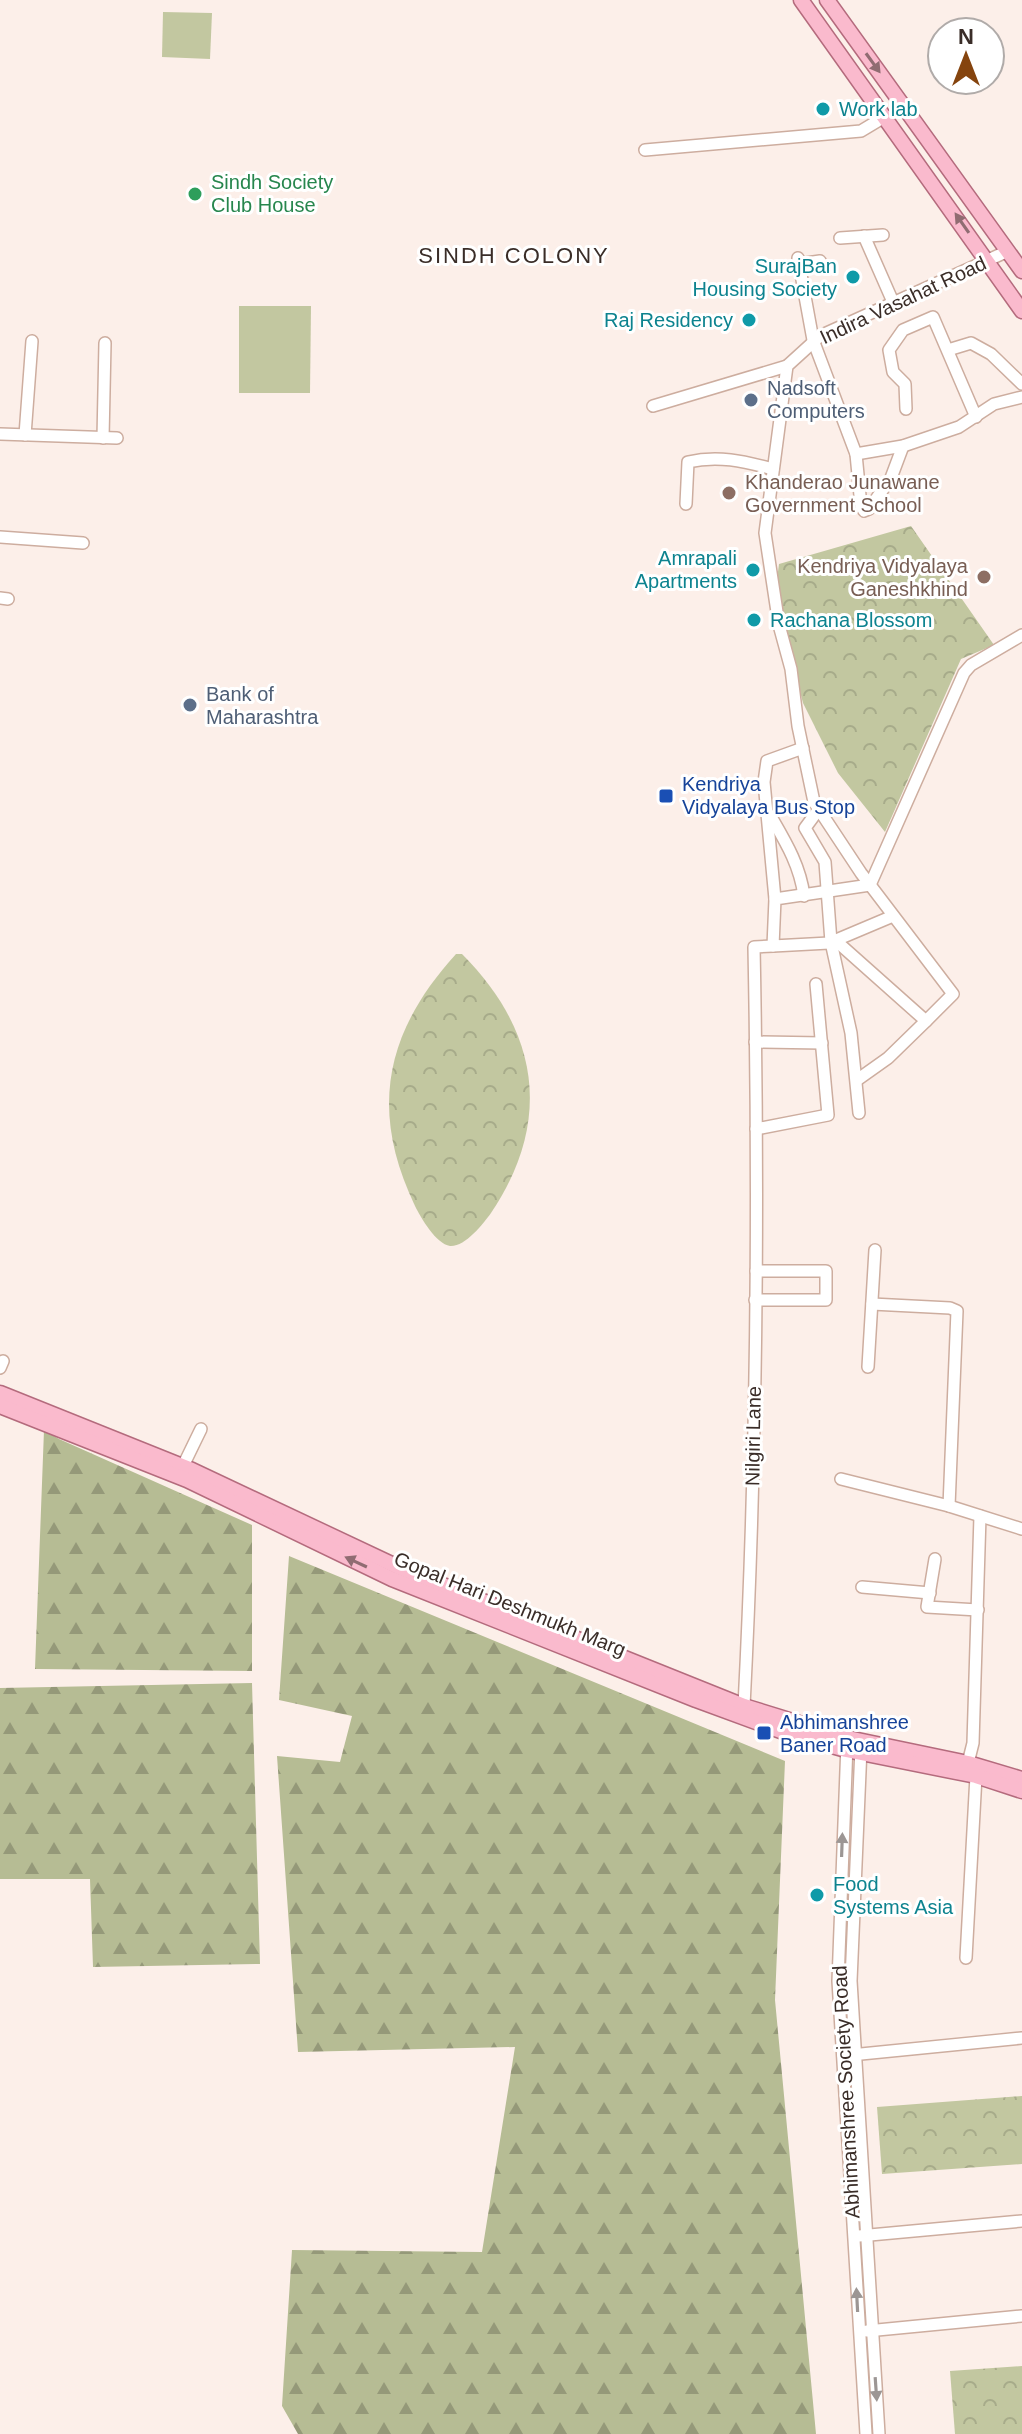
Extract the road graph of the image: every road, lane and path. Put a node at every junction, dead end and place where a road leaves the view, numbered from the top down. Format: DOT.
graph roads {
  1 [pos="801,0"];
  2 [pos="827,0"];
  3 [pos="886,116"];
  4 [pos="645,150"];
  5 [pos="883,235"];
  6 [pos="864,236"];
  7 [pos="840,238"];
  8 [pos="1008,251"];
  9 [pos="988,260"];
  10 [pos="820,261"];
  11 [pos="1022,271"];
  12 [pos="893,302"];
  13 [pos="1022,311"];
  14 [pos="813,340"];
  15 [pos="32,341"];
  16 [pos="105,343"];
  17 [pos="948,350"];
  18 [pos="787,366"];
  19 [pos="1022,384"];
  20 [pos="1022,397"];
  21 [pos="653,406"];
  22 [pos="906,409"];
  23 [pos="976,417"];
  24 [pos="0,434"];
  25 [pos="25,435"];
  26 [pos="103,438"];
  27 [pos="117,438"];
  28 [pos="903,446"];
  29 [pos="856,454"];
  30 [pos="773,469"];
  31 [pos="686,504"];
  32 [pos="0,537"];
  33 [pos="83,543"];
  34 [pos="1022,635"];
  35 [pos="803,748"];
  36 [pos="819,809"];
  37 [pos="767,811"];
  38 [pos="870,885"];
  39 [pos="829,892"];
  40 [pos="804,896"];
  41 [pos="775,899"];
  42 [pos="893,916"];
  43 [pos="833,941"];
  44 [pos="773,946"];
  45 [pos="816,984"];
  46 [pos="926,1021"];
  47 [pos="755,1042"];
  48 [pos="822,1043"];
  49 [pos="857,1080"];
  50 [pos="859,1113"];
  51 [pos="756,1129"];
  52 [pos="875,1250"];
  53 [pos="756,1271"];
  54 [pos="755,1300"];
  55 [pos="872,1304"];
  56 [pos="868,1367"];
  57 [pos="0,1393"];
  58 [pos="0,1406"];
  59 [pos="201,1429"];
  60 [pos="183,1466"];
  61 [pos="841,1479"];
  62 [pos="949,1506"];
  63 [pos="980,1516"];
  64 [pos="1022,1529"];
  65 [pos="935,1559"];
  66 [pos="418,1582"];
  67 [pos="862,1587"];
  68 [pos="930,1593"];
  69 [pos="978,1610"];
  70 [pos="744,1706"];
  71 [pos="854,1745"];
  72 [pos="972,1769"];
  73 [pos="1022,1779"];
  74 [pos="1022,1791"];
  75 [pos="966,1958"];
  76 [pos="1022,2038"];
  77 [pos="856,2055"];
  78 [pos="843,2056"];
  79 [pos="1022,2221"];
  80 [pos="854,2236"];
  81 [pos="867,2236"];
  82 [pos="1022,2316"];
  83 [pos="873,2331"];
  84 [pos="859,2332"];
  85 [pos="866,2434"];
  86 [pos="879,2434"];
  1 -- 3 [label="main road"];
  2 -- 8 [label="main road, one-way"];
  3 -- 4 [label="street"];
  9 -- 3 [label="main road, one-way"];
  5 -- 6 [label="street"];
  6 -- 7 [label="street"];
  6 -- 12 [label="street"];
  8 -- 9 [label="street, Indira Vasahat Road"];
  8 -- 11 [label="main road"];
  9 -- 12 [label="street, Indira Vasahat Road"];
  9 -- 13 [label="main road"];
  10 -- 14 [label="street"];
  12 -- 14 [label="street, Indira Vasahat Road"];
  14 -- 18 [label="street, Indira Vasahat Road"];
  14 -- 29 [label="street"];
  15 -- 25 [label="street"];
  16 -- 26 [label="street"];
  17 -- 19 [label="street"];
  17 -- 22 [label="street"];
  17 -- 23 [label="street"];
  18 -- 21 [label="street"];
  18 -- 30 [label="street"];
  20 -- 23 [label="street"];
  23 -- 28 [label="street"];
  24 -- 25 [label="street"];
  25 -- 26 [label="street"];
  26 -- 27 [label="street"];
  28 -- 29 [label="street"];
  28 -- 29 [label="street"];
  30 -- 31 [label="street"];
  30 -- 35 [label="street"];
  32 -- 33 [label="street"];
  34 -- 38 [label="street"];
  35 -- 36 [label="street"];
  35 -- 37 [label="street"];
  36 -- 38 [label="street"];
  36 -- 39 [label="street"];
  37 -- 40 [label="street"];
  37 -- 41 [label="street"];
  38 -- 39 [label="street"];
  38 -- 42 [label="street"];
  39 -- 40 [label="street"];
  39 -- 43 [label="street"];
  40 -- 41 [label="street"];
  41 -- 44 [label="street"];
  42 -- 43 [label="street"];
  42 -- 46 [label="street"];
  43 -- 44 [label="street"];
  43 -- 46 [label="street"];
  43 -- 49 [label="street"];
  44 -- 47 [label="street, Nilgiri Lane"];
  45 -- 48 [label="street"];
  46 -- 49 [label="street"];
  47 -- 48 [label="street"];
  47 -- 51 [label="street, Nilgiri Lane"];
  48 -- 51 [label="street"];
  49 -- 50 [label="street"];
  51 -- 53 [label="street, Nilgiri Lane"];
  52 -- 55 [label="street"];
  53 -- 54 [label="street, Nilgiri Lane"];
  53 -- 54 [label="street"];
  54 -- 70 [label="street, Nilgiri Lane"];
  55 -- 56 [label="street"];
  55 -- 62 [label="street"];
  57 -- 60 [label="main road, Gopal Hari Deshmukh Marg"];
  66 -- 58 [label="main road, Gopal Hari Deshmukh Marg, one-way"];
  59 -- 60 [label="street"];
  60 -- 66 [label="main road, Gopal Hari Deshmukh Marg"];
  61 -- 62 [label="street"];
  62 -- 63 [label="street"];
  63 -- 64 [label="street"];
  63 -- 69 [label="street"];
  65 -- 68 [label="street"];
  66 -- 70 [label="main road, Gopal Hari Deshmukh Marg"];
  66 -- 71 [label="main road, Gopal Hari Deshmukh Marg"];
  67 -- 68 [label="street"];
  68 -- 69 [label="street"];
  69 -- 72 [label="street"];
  70 -- 71 [label="main road, Gopal Hari Deshmukh Marg"];
  71 -- 72 [label="main road, Gopal Hari Deshmukh Marg"];
  71 -- 77 [label="street, Abhimanshree Society Road"];
  78 -- 71 [label="street, Abhimanshree Society Road, one-way"];
  72 -- 73 [label="main road, Gopal Hari Deshmukh Marg"];
  72 -- 74 [label="main road, Gopal Hari Deshmukh Marg"];
  72 -- 75 [label="street"];
  76 -- 77 [label="street"];
  77 -- 78 [label="street"];
  77 -- 81 [label="street, Abhimanshree Society Road"];
  78 -- 80 [label="street, Abhimanshree Society Road"];
  79 -- 81 [label="street"];
  80 -- 81 [label="street"];
  84 -- 80 [label="street, Abhimanshree Society Road, one-way"];
  81 -- 83 [label="street, Abhimanshree Society Road"];
  82 -- 83 [label="street"];
  83 -- 84 [label="street"];
  83 -- 86 [label="street, Abhimanshree Society Road, one-way"];
  84 -- 85 [label="street, Abhimanshree Society Road"];
}
